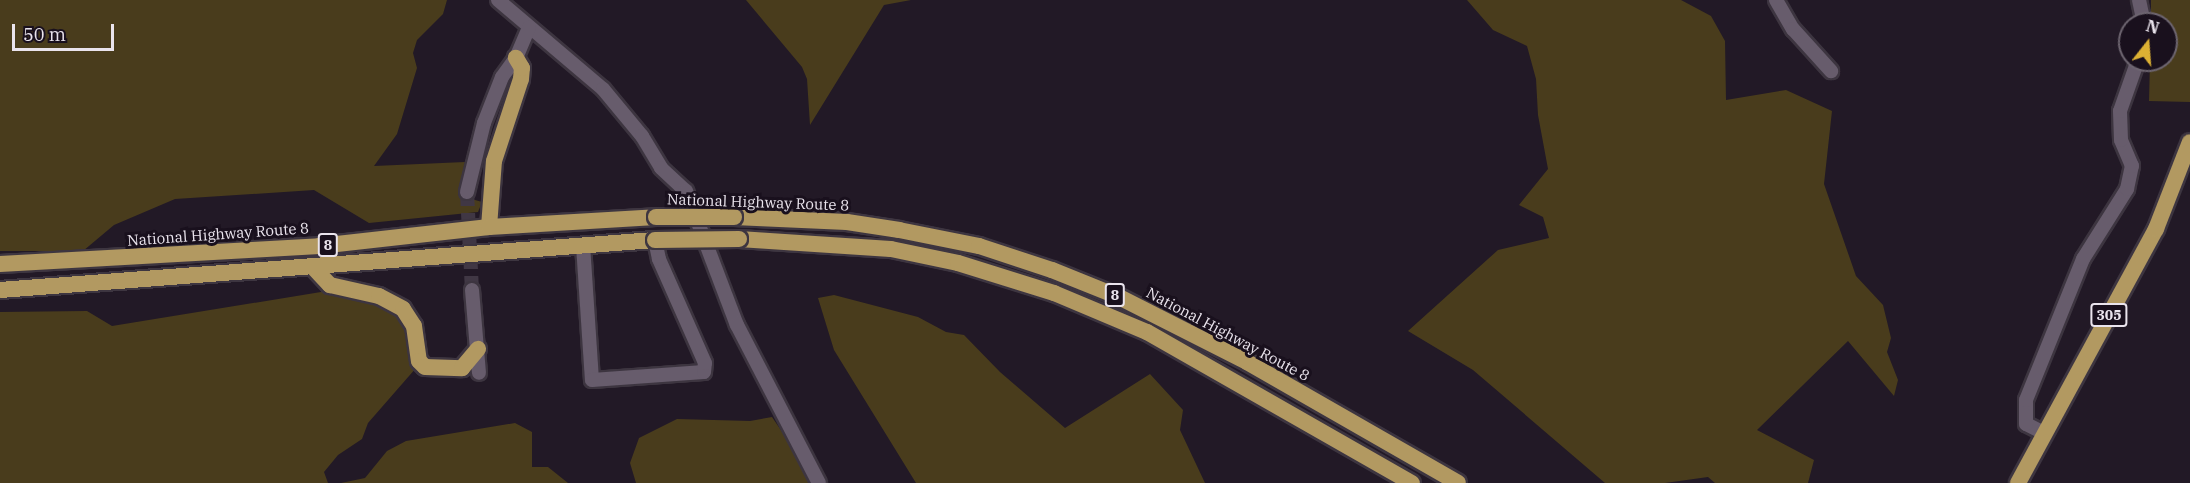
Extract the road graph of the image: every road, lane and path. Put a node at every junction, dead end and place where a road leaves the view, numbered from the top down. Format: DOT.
graph roads {
  1 [pos="498,0"];
  2 [pos="1776,0"];
  3 [pos="529,28"];
  4 [pos="516,58"];
  5 [pos="1831,71"];
  6 [pos="2134,72"];
  7 [pos="2190,142"];
  8 [pos="467,192"];
  9 [pos="489,227"];
  10 [pos="655,240"];
  11 [pos="583,245"];
  12 [pos="0,264"];
  13 [pos="313,267"];
  14 [pos="0,290"];
  15 [pos="472,291"];
  16 [pos="478,349"];
  17 [pos="479,373"];
  18 [pos="2044,434"];
  19 [pos="819,483"];
  20 [pos="1412,483"];
  21 [pos="1458,483"];
  22 [pos="2018,483"];
  1 -- 3 [label="street"];
  2 -- 5 [label="street"];
  3 -- 4 [label="street"];
  3 -- 19 [label="street"];
  4 -- 8 [label="street"];
  4 -- 9 [label="highway"];
  6 -- 18 [label="street"];
  7 -- 18 [label="highway, 305"];
  9 -- 12 [label="highway, National Highway Route 8 / 8"];
  9 -- 21 [label="highway, National Highway Route 8 / 8, bridge"];
  10 -- 11 [label="highway, 8"];
  10 -- 11 [label="street"];
  10 -- 20 [label="highway, 8, bridge"];
  11 -- 13 [label="highway, 8"];
  13 -- 14 [label="highway, 8"];
  13 -- 16 [label="highway"];
  15 -- 16 [label="street"];
  16 -- 17 [label="street"];
  18 -- 22 [label="highway, 305"];
}
